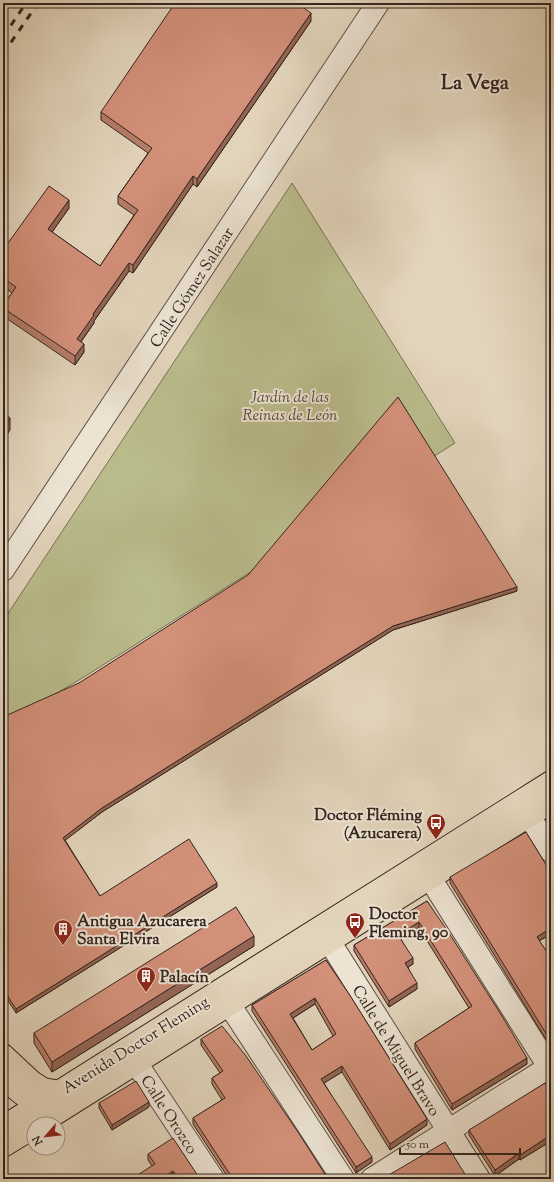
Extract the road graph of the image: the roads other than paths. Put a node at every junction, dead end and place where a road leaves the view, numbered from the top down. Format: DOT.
graph roads {
  1 [pos="378,3"];
  2 [pos="3,570"];
  3 [pos="551,782"];
  4 [pos="551,802"];
  5 [pos="529,816"];
  6 [pos="551,851"];
  7 [pos="430,878"];
  8 [pos="329,942"];
  9 [pos="229,1004"];
  10 [pos="3,1055"];
  11 [pos="132,1056"];
  12 [pos="550,1068"];
  13 [pos="7,1081"];
  14 [pos="66,1098"];
  15 [pos="39,1114"];
  16 [pos="8,1124"];
  17 [pos="449,1131"];
  18 [pos="26,1132"];
  19 [pos="3,1146"];
  20 [pos="213,1179"];
  21 [pos="343,1179"];
  22 [pos="372,1179"];
  23 [pos="479,1179"];
  1 -- 2 [label="street, Calle Gómez Salazar"];
  3 -- 11 [label="main road, Avenida Doctor Fleming"];
  4 -- 5 [label="main road, Avenida Doctor Fleming"];
  5 -- 6 [label="street"];
  5 -- 7 [label="main road, Avenida Doctor Fleming"];
  7 -- 8 [label="main road, Avenida Doctor Fleming"];
  7 -- 12 [label="street"];
  8 -- 9 [label="main road, Avenida Doctor Fleming"];
  8 -- 17 [label="street, Calle de Miguel Bravo"];
  9 -- 11 [label="main road, Avenida Doctor Fleming"];
  9 -- 21 [label="street"];
  10 -- 14 [label="main road"];
  11 -- 14 [label="main road, Avenida Doctor Fleming"];
  11 -- 20 [label="street, Calle Orozco"];
  12 -- 17 [label="street"];
  13 -- 15 [label="main road"];
  13 -- 16 [label="main road"];
  14 -- 15 [label="main road, Avenida Doctor Fleming"];
  15 -- 16 [label="main road, Avenida Doctor Fleming"];
  17 -- 22 [label="street"];
  17 -- 23 [label="street, Calle de Miguel Bravo"];
  18 -- 19 [label="main road"];
}
